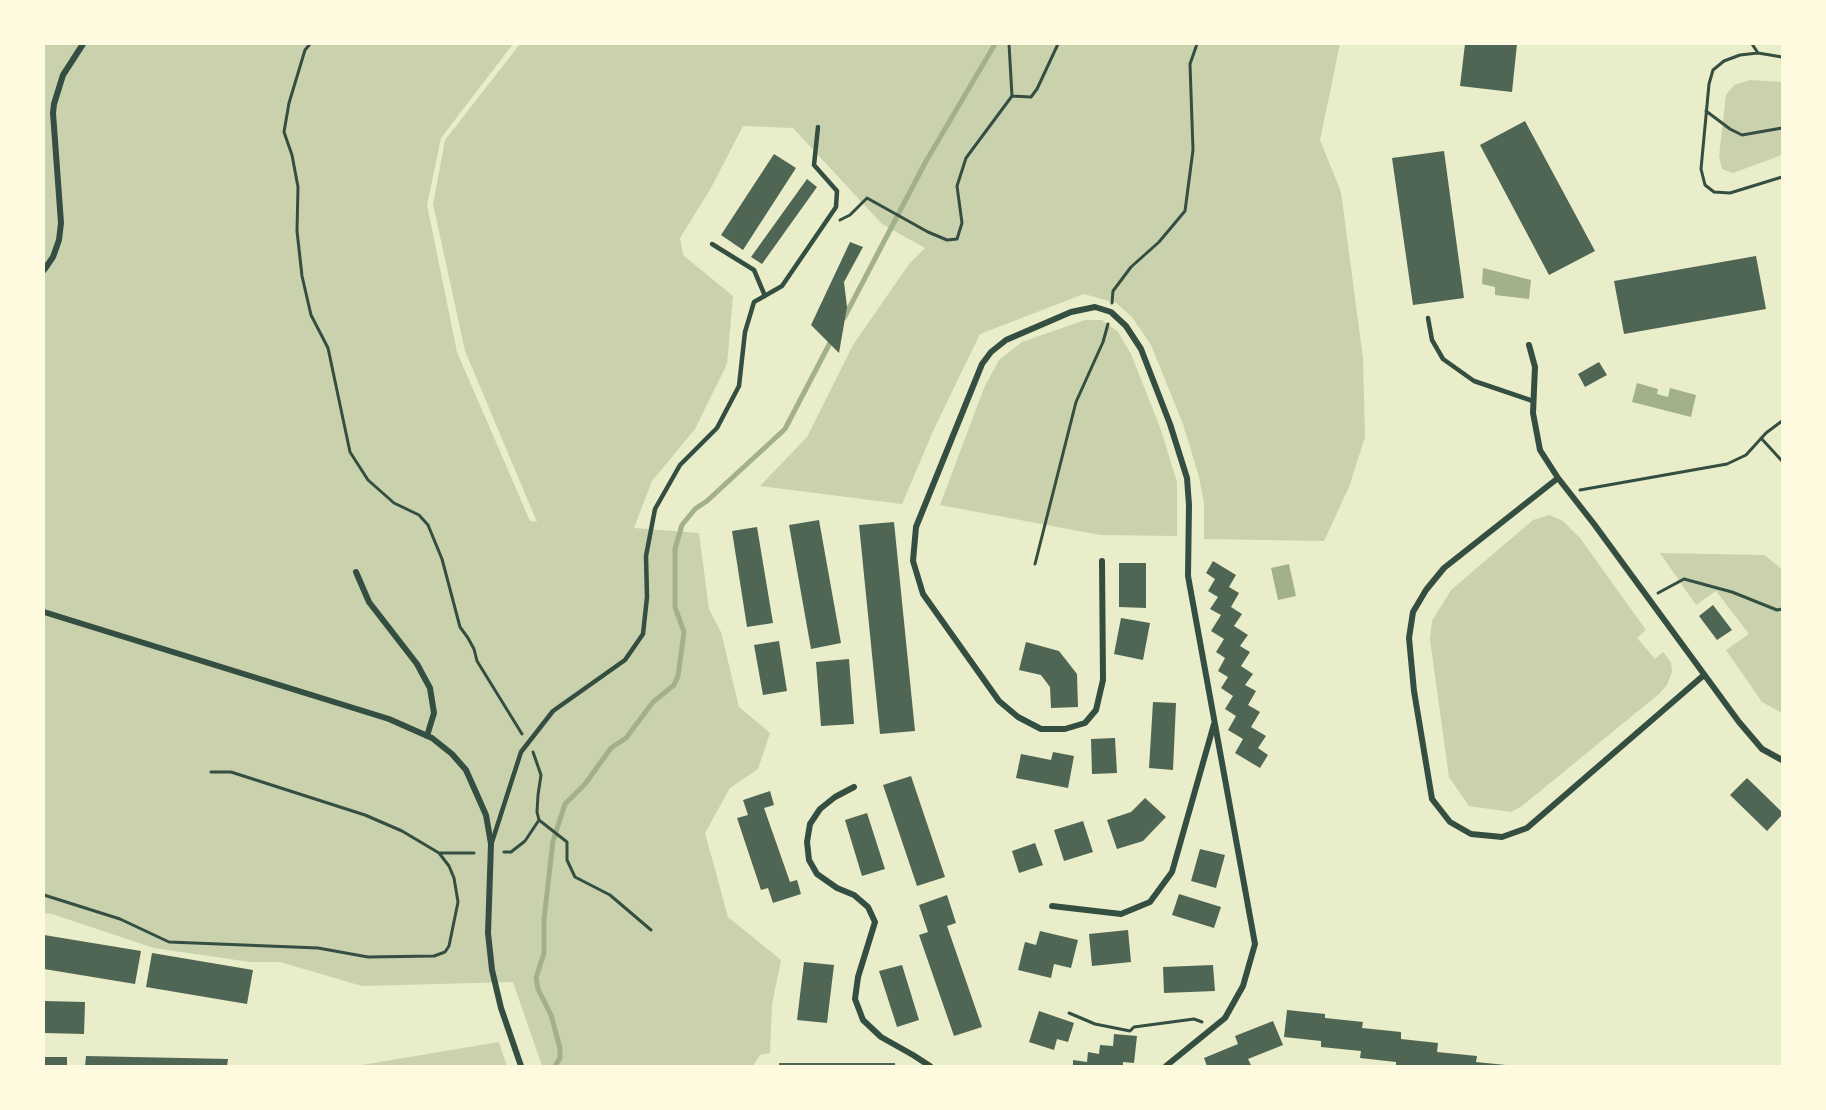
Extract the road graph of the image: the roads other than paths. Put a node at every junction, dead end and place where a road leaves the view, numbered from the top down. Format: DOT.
graph roads {
  1 [pos="83,44"];
  2 [pos="818,127"];
  3 [pos="712,244"];
  4 [pos="44,270"];
  5 [pos="765,296"];
  6 [pos="1428,318"];
  7 [pos="1528,345"];
  8 [pos="1533,401"];
  9 [pos="1558,478"];
  10 [pos="1102,561"];
  11 [pos="356,572"];
  12 [pos="44,612"];
  13 [pos="1704,675"];
  14 [pos="1215,720"];
  15 [pos="427,736"];
  16 [pos="1782,760"];
  17 [pos="854,787"];
  18 [pos="491,844"];
  19 [pos="1052,906"];
  20 [pos="521,1066"];
  21 [pos="930,1066"];
  22 [pos="1166,1066"];
  1 -- 4 [label="street"];
  2 -- 5 [label="lane"];
  3 -- 5 [label="lane"];
  5 -- 18 [label="lane"];
  6 -- 8 [label="lane"];
  7 -- 8 [label="street"];
  8 -- 9 [label="street"];
  9 -- 13 [label="street"];
  9 -- 13 [label="street"];
  10 -- 14 [label="street"];
  11 -- 15 [label="street"];
  12 -- 15 [label="street"];
  13 -- 16 [label="street"];
  14 -- 19 [label="street"];
  14 -- 22 [label="street"];
  15 -- 18 [label="street"];
  17 -- 21 [label="street"];
  18 -- 20 [label="street"];
}
